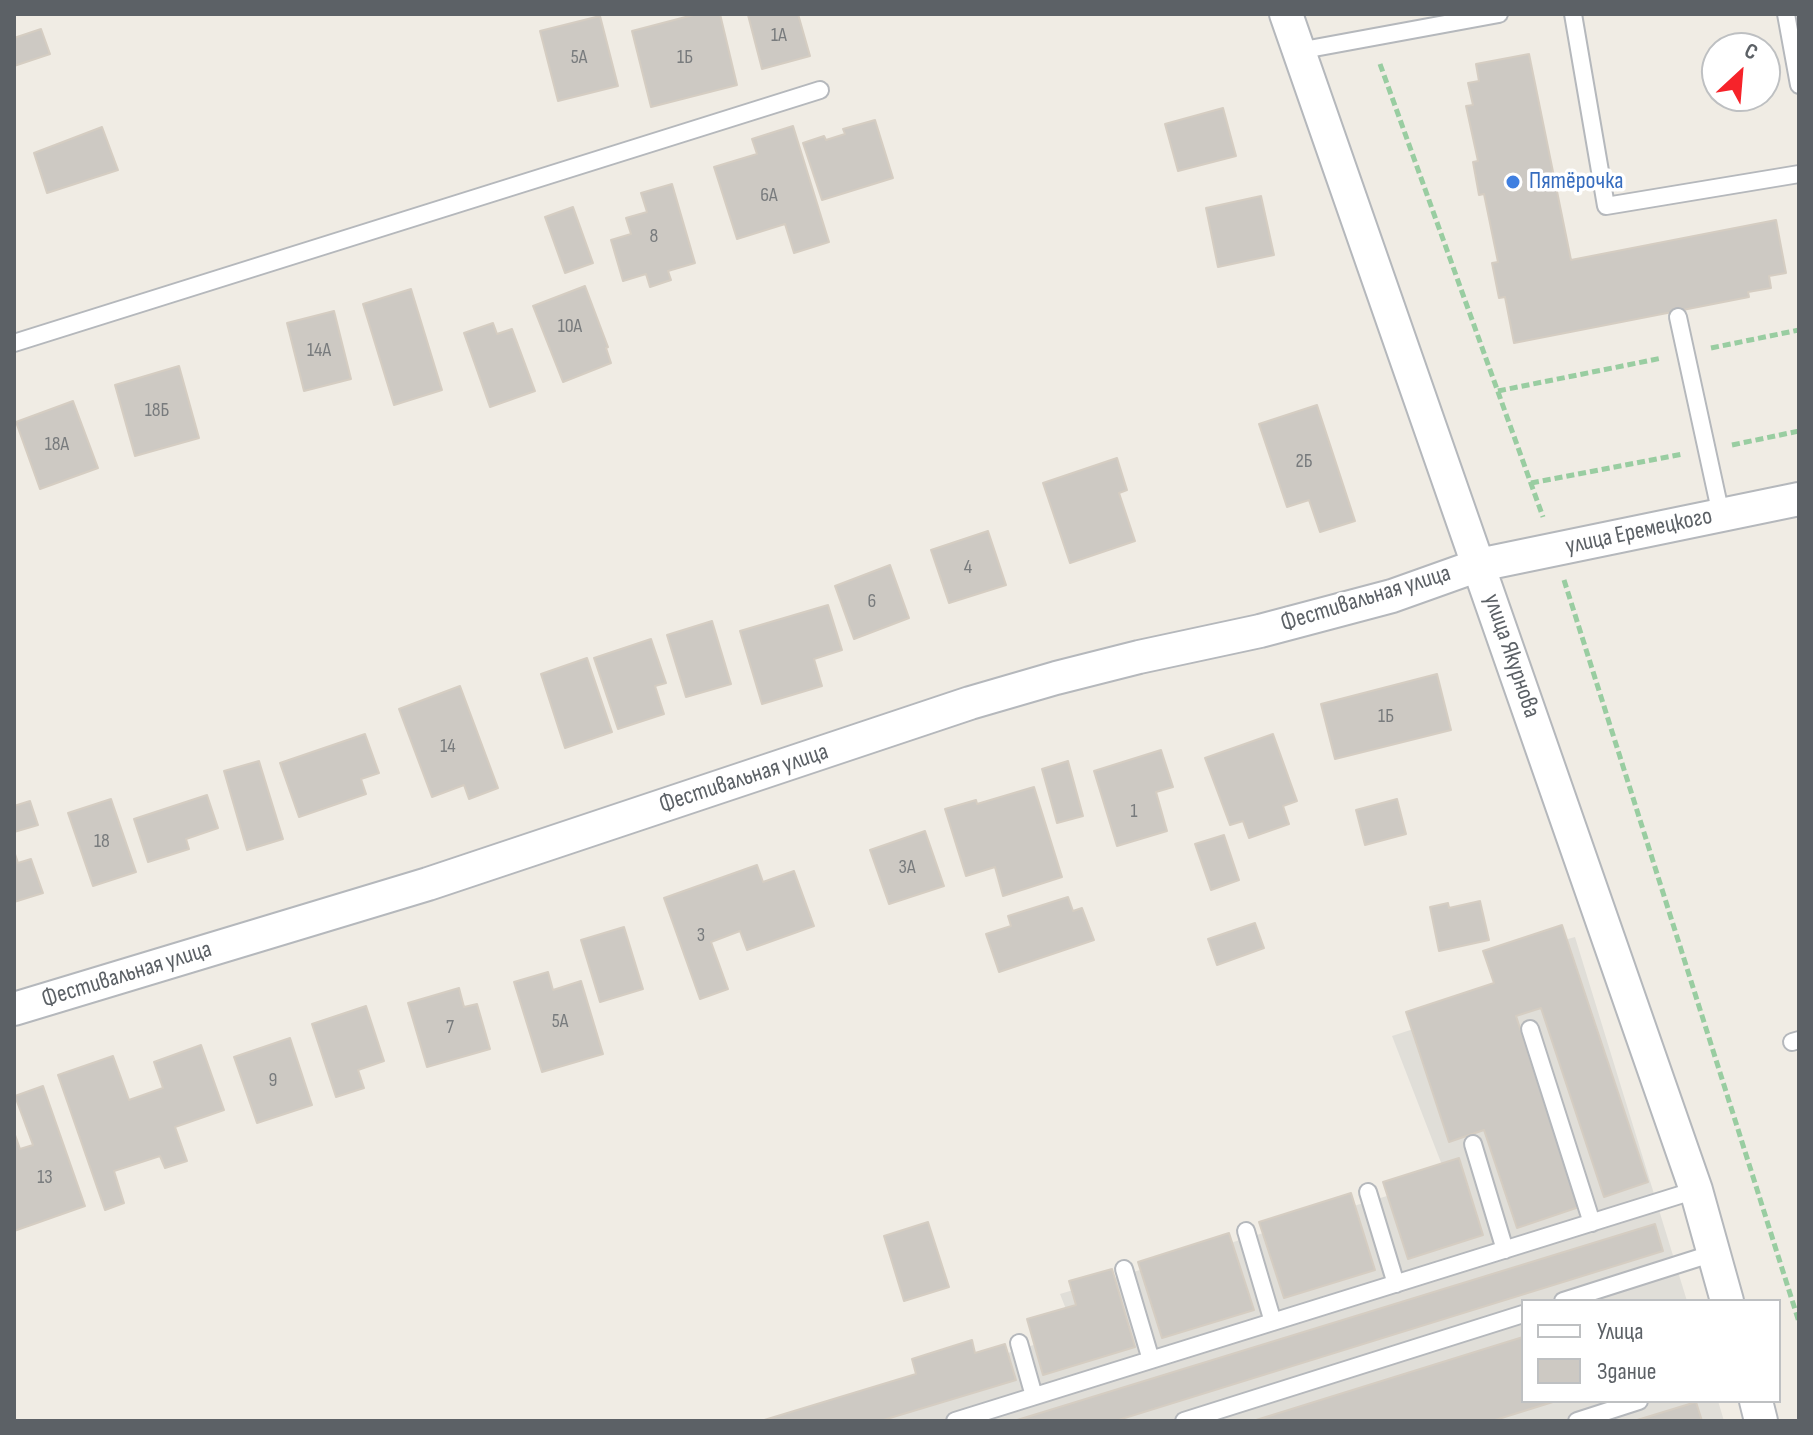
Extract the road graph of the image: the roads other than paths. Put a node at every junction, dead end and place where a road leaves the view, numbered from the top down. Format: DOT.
graph roads {
  1 [pos="1286,14"];
  2 [pos="1499,14"];
  3 [pos="1573,14"];
  4 [pos="1786,14"];
  5 [pos="1298,51"];
  6 [pos="1799,85"];
  7 [pos="820,90"];
  8 [pos="1799,174"];
  9 [pos="1678,317"];
  10 [pos="14,343"];
  11 [pos="1799,499"];
  12 [pos="1721,515"];
  13 [pos="1479,565"];
  14 [pos="14,1009"];
  15 [pos="1530,1029"];
  16 [pos="1473,1144"];
  17 [pos="1696,1190"];
  18 [pos="1368,1192"];
  19 [pos="1592,1223"];
  20 [pos="1246,1231"];
  21 [pos="1505,1250"];
  22 [pos="1714,1253"];
  23 [pos="1124,1269"];
  24 [pos="1396,1284"];
  25 [pos="1569,1299"];
  26 [pos="1726,1299"];
  27 [pos="1521,1315"];
  28 [pos="1273,1322"];
  29 [pos="1019,1343"];
  30 [pos="1151,1360"];
  31 [pos="1034,1396"];
  32 [pos="1633,1403"];
  33 [pos="955,1421"];
  34 [pos="1184,1421"];
  35 [pos="1577,1421"];
  1 -- 5 [label="street, улица Якурнова"];
  2 -- 5 [label="lane"];
  3 -- 8 [label="lane"];
  4 -- 6 [label="lane"];
  5 -- 13 [label="street, улица Якурнова"];
  7 -- 10 [label="lane"];
  9 -- 12 [label="lane"];
  11 -- 12 [label="street, улица Еремецкого"];
  12 -- 13 [label="street, улица Еремецкого"];
  13 -- 14 [label="street, Фестивальная улица"];
  13 -- 17 [label="street, улица Якурнова"];
  15 -- 19 [label="lane"];
  16 -- 21 [label="lane"];
  17 -- 19 [label="lane"];
  17 -- 22 [label="street, улица Якурнова"];
  18 -- 24 [label="lane"];
  19 -- 21 [label="lane"];
  20 -- 28 [label="lane"];
  21 -- 24 [label="lane"];
  22 -- 25 [label="lane"];
  22 -- 26 [label="street, улица Якурнова"];
  23 -- 30 [label="lane"];
  24 -- 28 [label="lane"];
  27 -- 34 [label="lane"];
  28 -- 30 [label="lane"];
  29 -- 31 [label="lane"];
  30 -- 31 [label="lane"];
  31 -- 33 [label="lane"];
  32 -- 35 [label="lane"];
}
